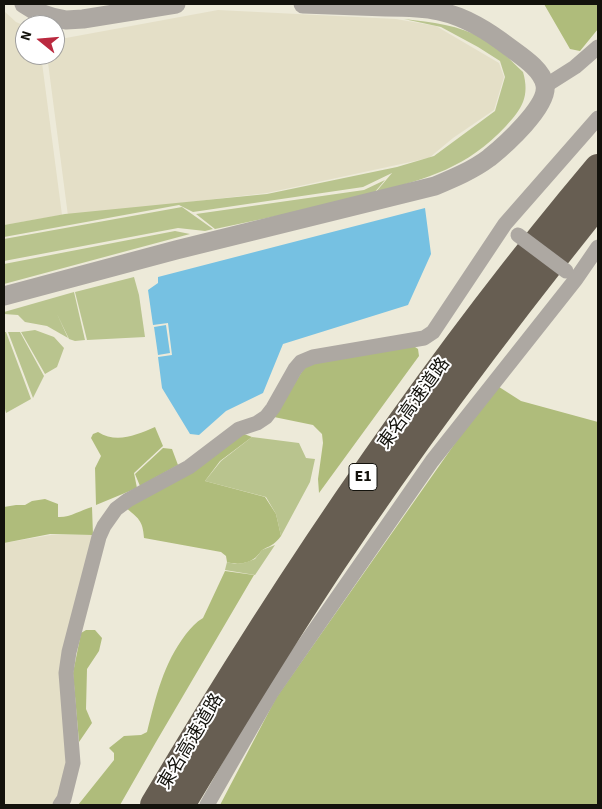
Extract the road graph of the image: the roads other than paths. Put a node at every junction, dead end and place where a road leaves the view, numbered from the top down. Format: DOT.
graph roads {
  1 [pos="24,4"];
  2 [pos="176,4"];
  3 [pos="303,4"];
  4 [pos="598,47"];
  5 [pos="545,86"];
  6 [pos="598,118"];
  7 [pos="598,168"];
  8 [pos="598,203"];
  9 [pos="505,224"];
  10 [pos="598,247"];
  11 [pos="571,275"];
  12 [pos="4,296"];
  13 [pos="60,805"];
  14 [pos="154,805"];
  15 [pos="181,805"];
  16 [pos="207,805"];
  1 -- 2 [label="street"];
  3 -- 5 [label="street"];
  4 -- 5 [label="street"];
  5 -- 12 [label="street"];
  6 -- 9 [label="street"];
  7 -- 14 [label="highway, 東名高速道路 / E1"];
  8 -- 15 [label="highway, 東名高速道路 / E1"];
  9 -- 11 [label="street, bridge"];
  9 -- 13 [label="street"];
  10 -- 11 [label="street"];
  11 -- 16 [label="street"];
}
